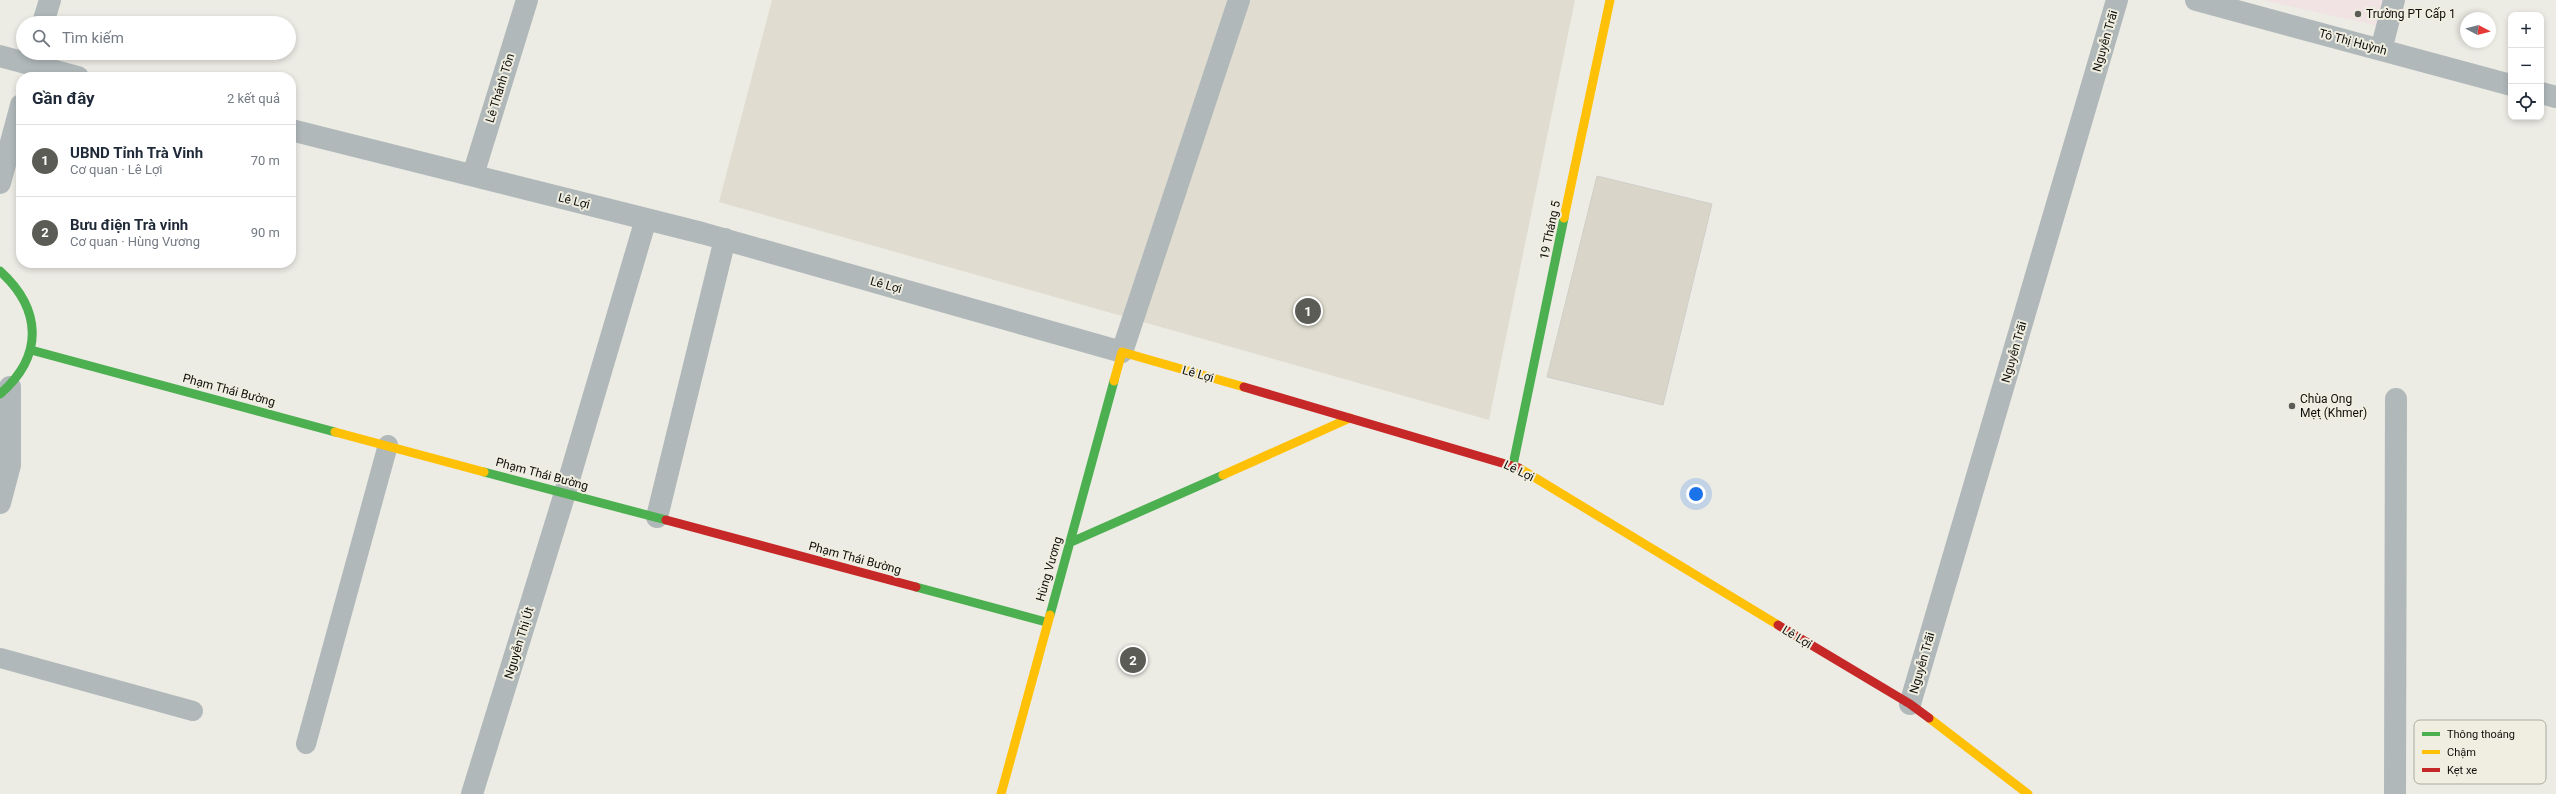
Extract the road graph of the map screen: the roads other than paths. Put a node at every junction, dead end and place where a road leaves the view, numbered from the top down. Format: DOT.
graph roads {
  1 [pos="50,0"];
  2 [pos="527,0"];
  3 [pos="1239,0"];
  4 [pos="1610,0"];
  5 [pos="2118,0"];
  6 [pos="2196,0"];
  7 [pos="2394,0"];
  8 [pos="45,16"];
  9 [pos="2380,50"];
  10 [pos="0,56"];
  11 [pos="32,65"];
  12 [pos="59,72"];
  13 [pos="2508,84"];
  14 [pos="2544,94"];
  15 [pos="2556,97"];
  16 [pos="16,124"];
  17 [pos="296,131"];
  18 [pos="473,176"];
  19 [pos="0,183"];
  20 [pos="646,219"];
  21 [pos="725,239"];
  22 [pos="0,271"];
  23 [pos="31,350"];
  24 [pos="1122,352"];
  25 [pos="5,391"];
  26 [pos="2396,399"];
  27 [pos="1350,418"];
  28 [pos="388,445"];
  29 [pos="1513,465"];
  30 [pos="565,493"];
  31 [pos="0,503"];
  32 [pos="657,517"];
  33 [pos="1069,543"];
  34 [pos="1046,622"];
  35 [pos="0,658"];
  36 [pos="1910,704"];
  37 [pos="193,711"];
  38 [pos="306,744"];
  39 [pos="472,794"];
  40 [pos="1001,794"];
  41 [pos="2028,794"];
  42 [pos="2395,794"];
  1 -- 8 [label="street"];
  2 -- 18 [label="street, Lê Thánh Tôn"];
  3 -- 24 [label="street"];
  4 -- 29 [label="main road, 19 Tháng 5"];
  5 -- 36 [label="street, Nguyễn Trãi"];
  6 -- 9 [label="street, Tô Thị Huỳnh"];
  7 -- 9 [label="street"];
  9 -- 13 [label="street, Tô Thị Huỳnh"];
  10 -- 11 [label="street"];
  11 -- 12 [label="street"];
  14 -- 15 [label="street"];
  16 -- 19 [label="street"];
  17 -- 18 [label="street, Lê Lợi"];
  18 -- 20 [label="street, Lê Lợi"];
  20 -- 21 [label="street, Lê Lợi"];
  20 -- 30 [label="street, Nguyễn Thị Út"];
  21 -- 24 [label="street, Lê Lợi"];
  21 -- 32 [label="street"];
  22 -- 23 [label="main road"];
  23 -- 25 [label="main road"];
  23 -- 28 [label="main road, Phạm Thái Bường"];
  24 -- 27 [label="main road, Lê Lợi"];
  24 -- 33 [label="main road, Hùng Vương"];
  25 -- 31 [label="street"];
  26 -- 42 [label="street"];
  27 -- 29 [label="main road, Lê Lợi"];
  27 -- 33 [label="main road"];
  28 -- 30 [label="main road, Phạm Thái Bường"];
  28 -- 38 [label="lane"];
  29 -- 36 [label="main road, Lê Lợi"];
  30 -- 32 [label="main road, Phạm Thái Bường"];
  30 -- 39 [label="street, Nguyễn Thị Út"];
  32 -- 34 [label="main road, Phạm Thái Bường"];
  33 -- 34 [label="main road, Hùng Vương"];
  34 -- 40 [label="main road, Hùng Vương"];
  35 -- 37 [label="lane"];
  36 -- 41 [label="main road, Lê Lợi"];
}
